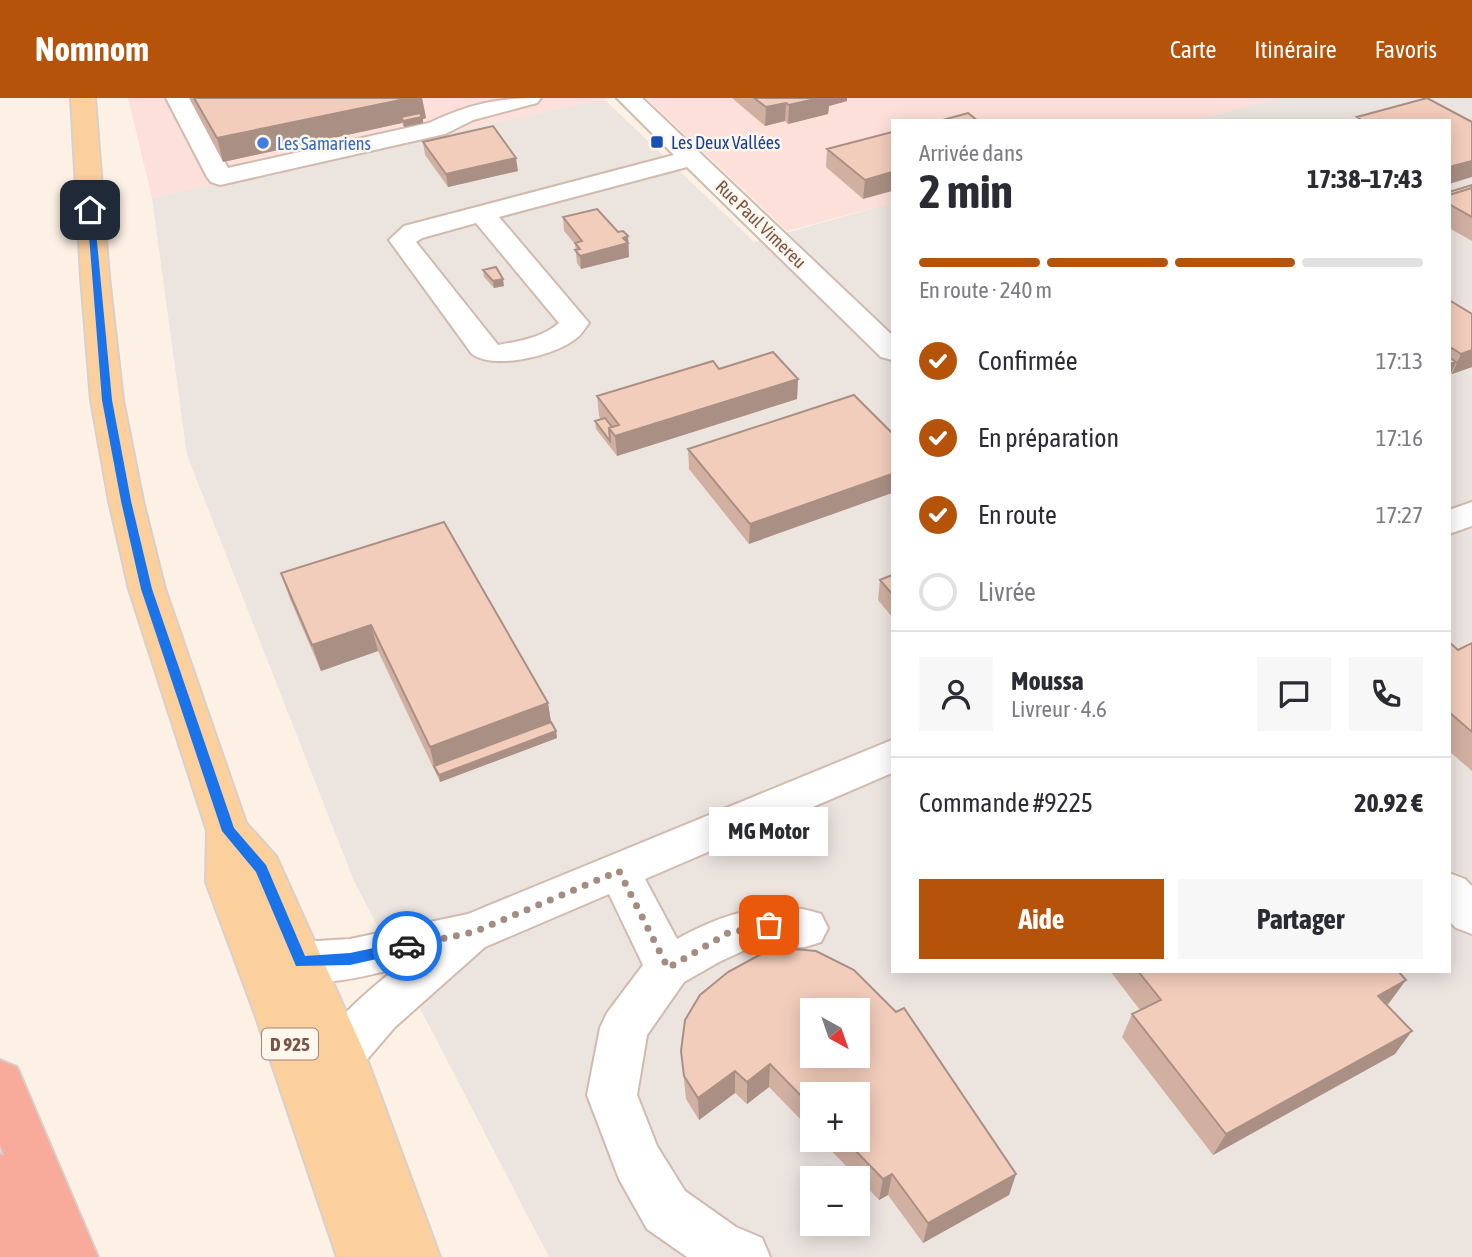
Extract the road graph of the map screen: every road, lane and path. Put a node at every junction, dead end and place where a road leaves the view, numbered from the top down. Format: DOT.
graph roads {
  1 [pos="83,98"];
  2 [pos="178,98"];
  3 [pos="529,98"];
  4 [pos="629,98"];
  5 [pos="692,159"];
  6 [pos="483,215"];
  7 [pos="891,350"];
  8 [pos="1472,513"];
  9 [pos="1451,522"];
  10 [pos="891,757"];
  11 [pos="228,831"];
  12 [pos="619,871"];
  13 [pos="1451,894"];
  14 [pos="1472,915"];
  15 [pos="805,928"];
  16 [pos="474,932"];
  17 [pos="301,962"];
  18 [pos="668,968"];
  19 [pos="341,1054"];
  20 [pos="0,1083"];
  21 [pos="0,1180"];
  22 [pos="22,1257"];
  23 [pos="71,1257"];
  24 [pos="364,1257"];
  25 [pos="413,1257"];
  26 [pos="743,1257"];
  1 -- 11 [label="main road, D 925"];
  2 -- 3 [label="street"];
  4 -- 5 [label="street, Rue Paul Vimereu"];
  5 -- 6 [label="street"];
  5 -- 7 [label="street, Rue Paul Vimereu"];
  6 -- 6 [label="street"];
  8 -- 9 [label="street"];
  10 -- 12 [label="street"];
  11 -- 17 [label="main road, D 925"];
  11 -- 24 [label="main road, D 925"];
  12 -- 16 [label="street"];
  12 -- 18 [label="street"];
  13 -- 14 [label="street"];
  15 -- 18 [label="street"];
  16 -- 17 [label="street"];
  16 -- 19 [label="street"];
  17 -- 19 [label="main road, D 925"];
  18 -- 26 [label="street"];
  19 -- 25 [label="main road, D 925"];
  20 -- 23 [label="highway"];
  21 -- 22 [label="highway"];
}
